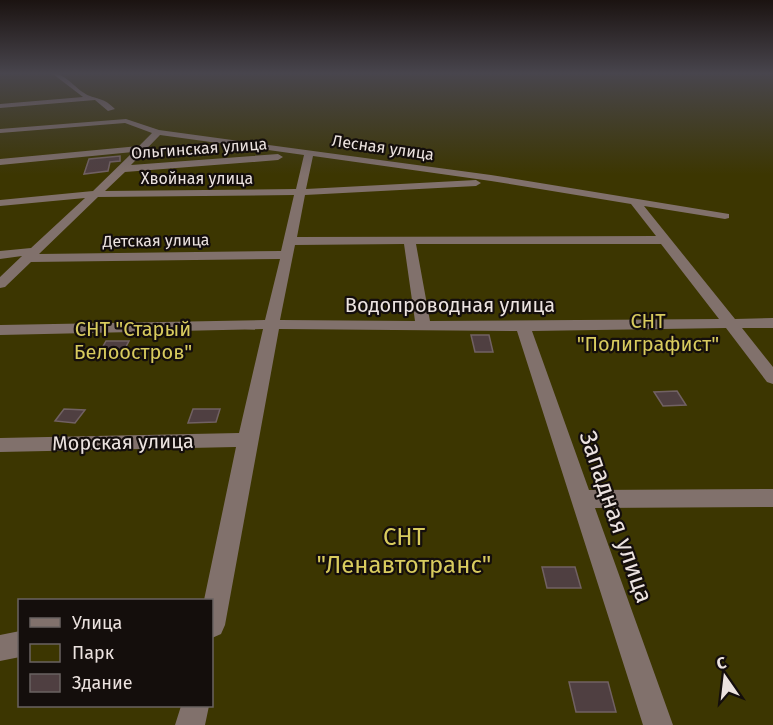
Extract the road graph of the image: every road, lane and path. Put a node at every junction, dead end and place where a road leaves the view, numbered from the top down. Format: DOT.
graph roads {
  1 [pos="108,108"];
  2 [pos="111,110"];
  3 [pos="0,131"];
  4 [pos="158,132"];
  5 [pos="140,149"];
  6 [pos="309,152"];
  7 [pos="279,157"];
  8 [pos="0,162"];
  9 [pos="123,169"];
  10 [pos="498,179"];
  11 [pos="300,192"];
  12 [pos="95,194"];
  13 [pos="635,202"];
  14 [pos="0,203"];
  15 [pos="725,216"];
  16 [pos="664,240"];
  17 [pos="410,242"];
  18 [pos="287,248"];
  19 [pos="0,255"];
  20 [pos="31,255"];
  21 [pos="0,284"];
  22 [pos="773,323"];
  23 [pos="271,324"];
  24 [pos="731,324"];
  25 [pos="423,326"];
  26 [pos="523,327"];
  27 [pos="0,330"];
  28 [pos="773,378"];
  29 [pos="247,440"];
  30 [pos="0,445"];
  31 [pos="773,498"];
  32 [pos="581,500"];
  33 [pos="213,620"];
  34 [pos="18,645"];
  35 [pos="0,648"];
  36 [pos="194,707"];
  37 [pos="190,725"];
  38 [pos="658,725"];
  1 -- 2 [label="street"];
  3 -- 4 [label="street, Лесная улица"];
  4 -- 5 [label="street"];
  4 -- 6 [label="street, Лесная улица"];
  5 -- 8 [label="street"];
  5 -- 9 [label="street"];
  6 -- 10 [label="street, Лесная улица"];
  6 -- 11 [label="street"];
  7 -- 9 [label="street, Ольгинская улица"];
  9 -- 12 [label="street"];
  10 -- 11 [label="street, Хвойная улица"];
  10 -- 13 [label="street, Лесная улица"];
  11 -- 12 [label="street, Хвойная улица"];
  11 -- 18 [label="street"];
  12 -- 14 [label="street, Хвойная улица"];
  12 -- 20 [label="street"];
  13 -- 15 [label="street, Лесная улица"];
  13 -- 16 [label="street"];
  16 -- 17 [label="street, Детская улица"];
  16 -- 24 [label="street"];
  17 -- 18 [label="street, Детская улица"];
  17 -- 25 [label="street"];
  18 -- 20 [label="street, Детская улица"];
  18 -- 23 [label="street"];
  19 -- 20 [label="street, Детская улица"];
  20 -- 21 [label="street"];
  22 -- 24 [label="street, Водопроводная улица"];
  23 -- 25 [label="street, Водопроводная улица"];
  23 -- 27 [label="street, Водопроводная улица"];
  23 -- 29 [label="street"];
  24 -- 26 [label="street, Водопроводная улица"];
  24 -- 28 [label="street"];
  25 -- 26 [label="street, Водопроводная улица"];
  26 -- 32 [label="street, Западная улица"];
  29 -- 30 [label="street, Морская улица"];
  29 -- 33 [label="street"];
  31 -- 32 [label="street"];
  32 -- 38 [label="street, Западная улица"];
  34 -- 35 [label="street"];
  36 -- 37 [label="street"];
}
